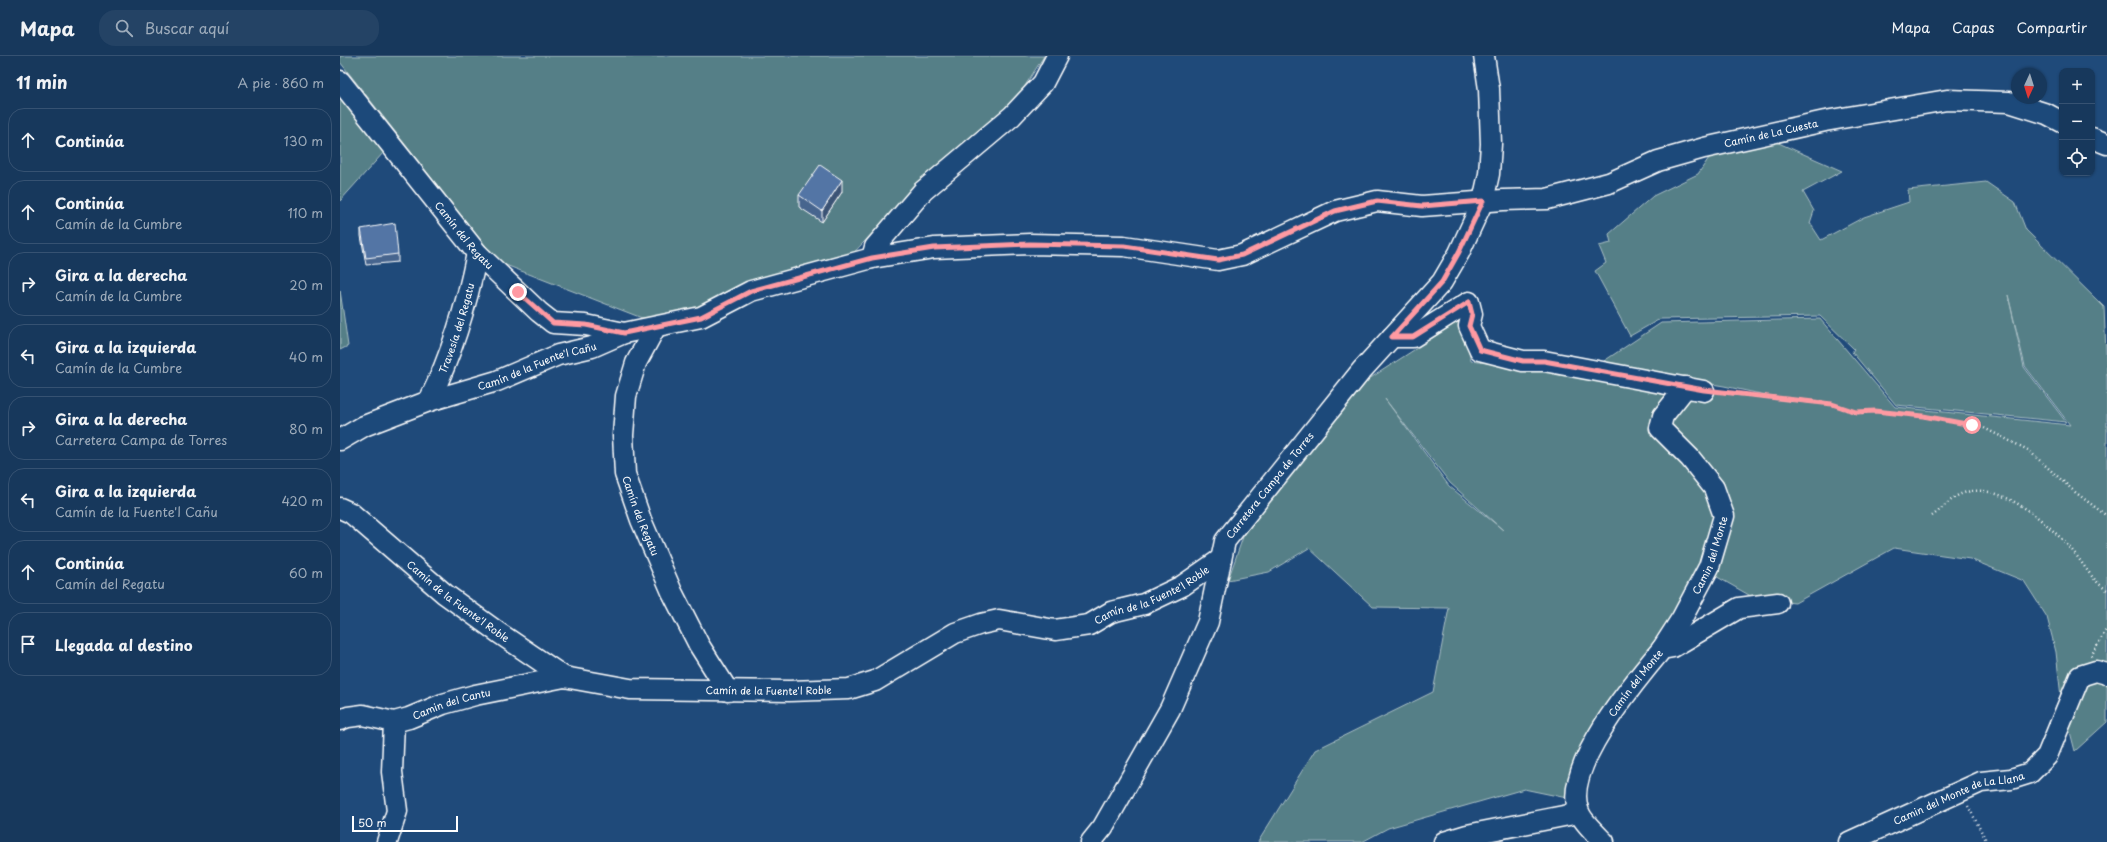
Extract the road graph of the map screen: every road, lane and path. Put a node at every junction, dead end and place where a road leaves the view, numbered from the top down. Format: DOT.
graph roads {
  1 [pos="1057,56"];
  2 [pos="1484,56"];
  3 [pos="340,81"];
  4 [pos="2059,120"];
  5 [pos="2095,139"];
  6 [pos="2107,144"];
  7 [pos="1483,201"];
  8 [pos="477,253"];
  9 [pos="872,258"];
  10 [pos="655,328"];
  11 [pos="624,333"];
  12 [pos="1392,337"];
  13 [pos="1695,389"];
  14 [pos="429,401"];
  15 [pos="340,440"];
  16 [pos="340,508"];
  17 [pos="1932,516"];
  18 [pos="2107,516"];
  19 [pos="1221,559"];
  20 [pos="2107,590"];
  21 [pos="1778,603"];
  22 [pos="2107,628"];
  23 [pos="1662,649"];
  24 [pos="2107,674"];
  25 [pos="2080,676"];
  26 [pos="564,677"];
  27 [pos="728,691"];
  28 [pos="340,720"];
  29 [pos="394,722"];
  30 [pos="1961,791"];
  31 [pos="1579,813"];
  32 [pos="1510,834"];
  33 [pos="387,842"];
  34 [pos="1091,842"];
  35 [pos="1444,842"];
  36 [pos="1604,842"];
  37 [pos="1848,842"];
  38 [pos="1987,842"];
  1 -- 9 [label="street"];
  2 -- 7 [label="street, Carretera Campa de Torres"];
  3 -- 8 [label="street, Camín del Regatu"];
  4 -- 7 [label="street, Camín de La Cuesta"];
  5 -- 6 [label="street"];
  7 -- 9 [label="street, Camín de la Fuente'l Cañu"];
  7 -- 12 [label="street, Carretera Campa de Torres"];
  8 -- 11 [label="street, Camín del Regatu"];
  8 -- 14 [label="street, Travesía del Regatu"];
  9 -- 10 [label="street, Camín de la Fuente'l Cañu"];
  10 -- 11 [label="street, Camín de la Fuente'l Cañu"];
  10 -- 27 [label="street, Camín del Regatu"];
  11 -- 14 [label="street, Camín de la Fuente'l Cañu"];
  12 -- 13 [label="street"];
  12 -- 19 [label="street, Carretera Campa de Torres"];
  13 -- 18 [label="path"];
  13 -- 23 [label="street, Camin del Monte"];
  14 -- 15 [label="street, Camín de la Fuente'l Cañu"];
  16 -- 26 [label="street, Camín de la Fuente'l Roble"];
  17 -- 20 [label="path"];
  19 -- 27 [label="street, Camín de la Fuente'l Roble"];
  19 -- 34 [label="street, Carretera Campa de Torres"];
  21 -- 23 [label="street, Camín del Monte"];
  22 -- 25 [label="path"];
  23 -- 31 [label="street, Camín del Monte"];
  24 -- 25 [label="street"];
  25 -- 30 [label="street, Camin del Monte de La Llana"];
  26 -- 27 [label="street, Camín de la Fuente'l Roble"];
  26 -- 29 [label="street, Camin del Cantu"];
  28 -- 29 [label="street, Camin del Cantu"];
  29 -- 33 [label="street"];
  30 -- 37 [label="street, Camin del Monte de La Llana"];
  30 -- 38 [label="path"];
  31 -- 32 [label="street"];
  31 -- 36 [label="street"];
  32 -- 35 [label="street"];
}
